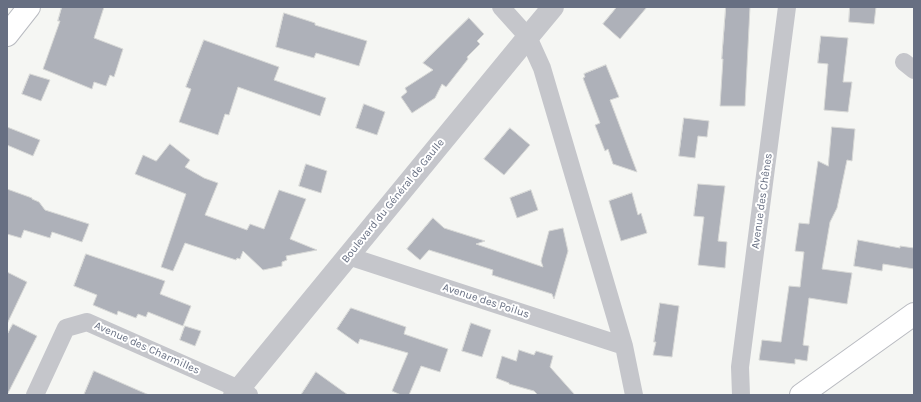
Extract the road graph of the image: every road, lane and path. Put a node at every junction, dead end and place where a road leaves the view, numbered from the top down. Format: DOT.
graph roads {
  1 [pos="29,7"];
  2 [pos="501,7"];
  3 [pos="553,7"];
  4 [pos="787,7"];
  5 [pos="7,35"];
  6 [pos="528,37"];
  7 [pos="348,256"];
  8 [pos="914,314"];
  9 [pos="624,346"];
  10 [pos="241,393"];
  11 [pos="35,395"];
  12 [pos="634,395"];
  13 [pos="740,395"];
  14 [pos="801,395"];
  1 -- 5 [label="main road"];
  2 -- 6 [label="street"];
  3 -- 6 [label="street, Boulevard du Général de Gaulle"];
  4 -- 13 [label="street, Avenue des Chênes"];
  6 -- 7 [label="street, Boulevard du Général de Gaulle"];
  6 -- 9 [label="street"];
  7 -- 9 [label="street, Avenue des Poilus"];
  7 -- 10 [label="street, Boulevard du Général de Gaulle"];
  8 -- 14 [label="main road"];
  9 -- 12 [label="street"];
  10 -- 11 [label="street, Avenue des Charmilles"];
}
